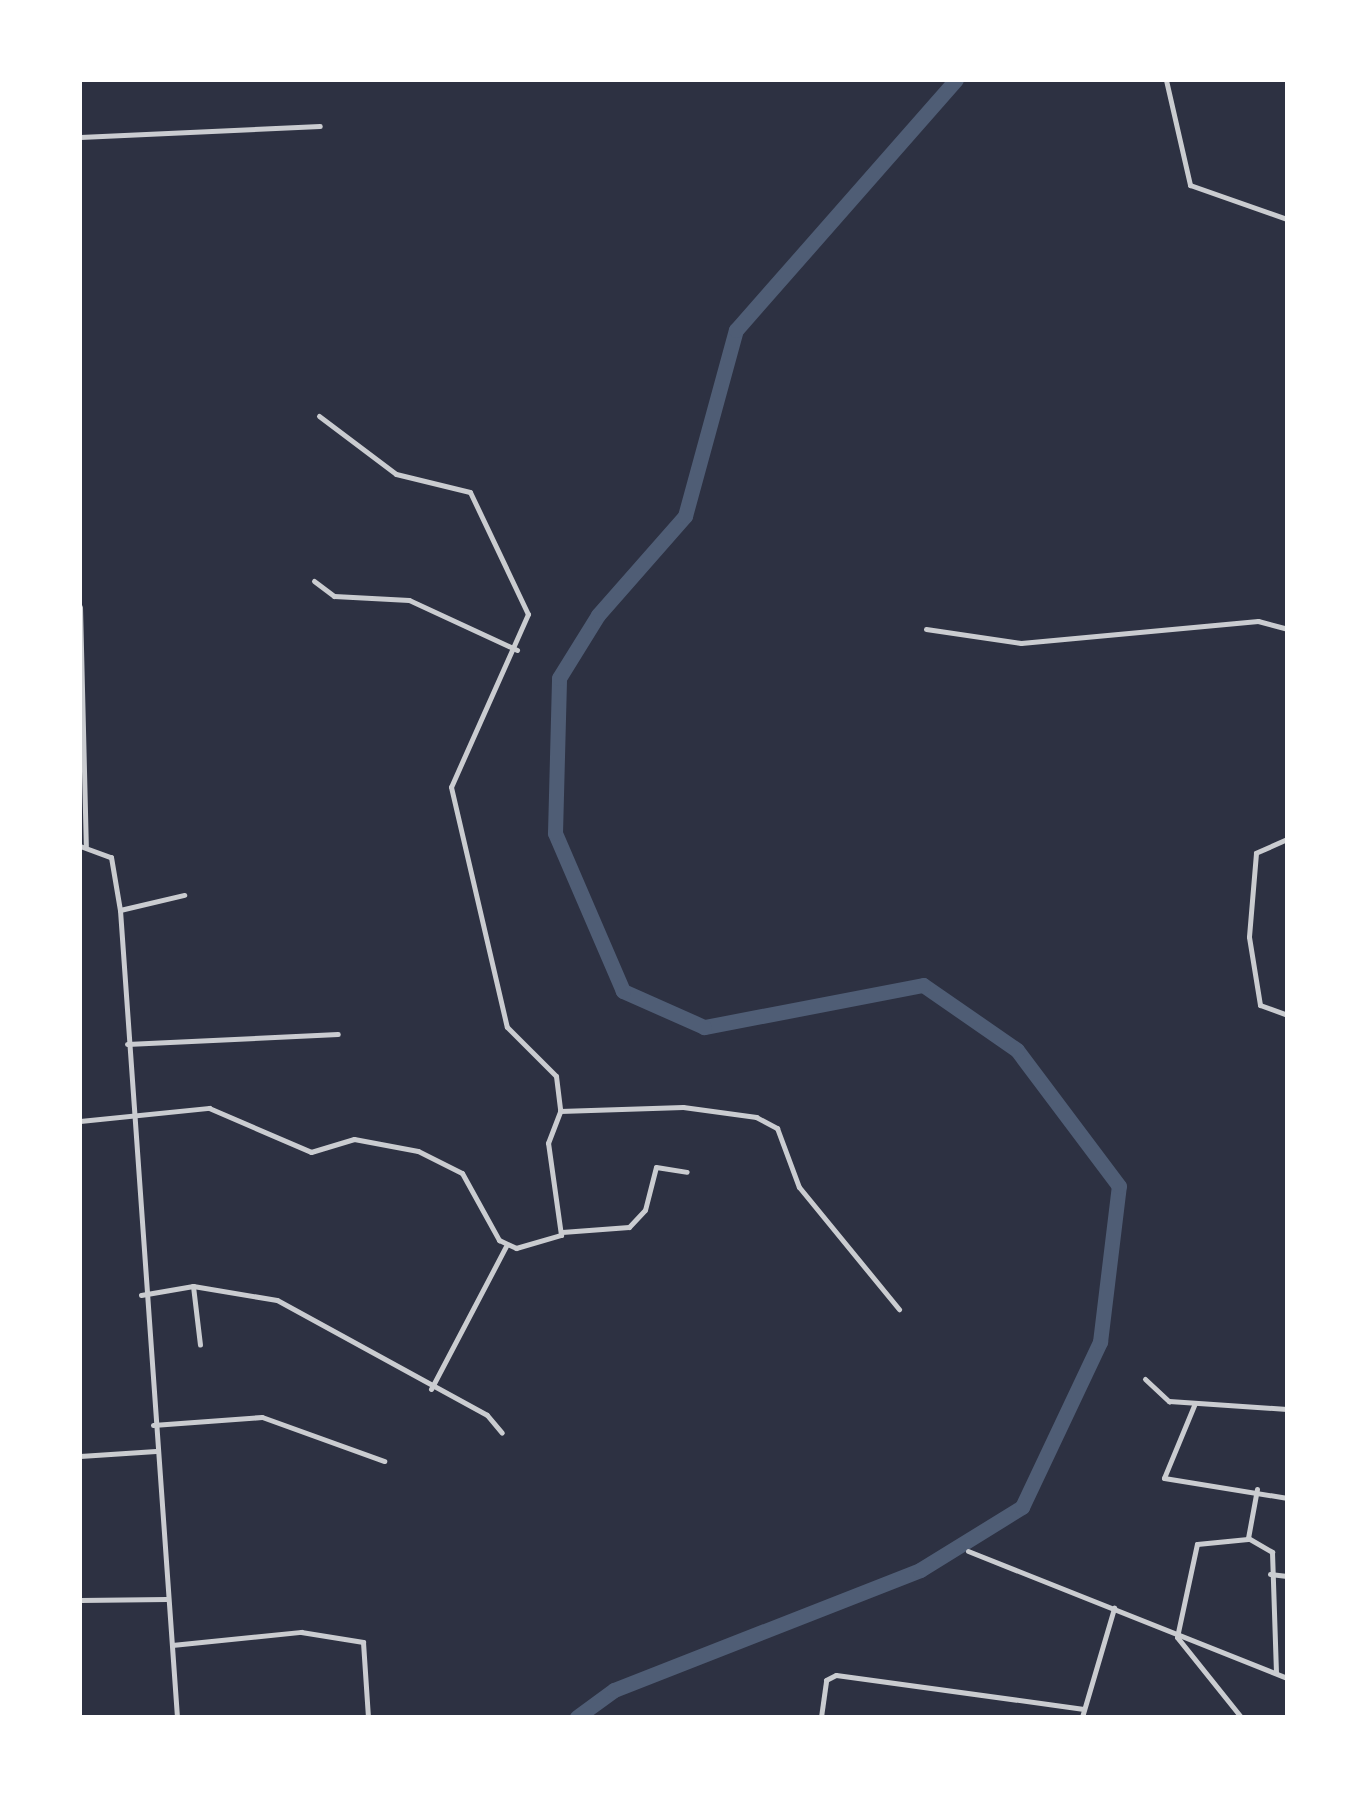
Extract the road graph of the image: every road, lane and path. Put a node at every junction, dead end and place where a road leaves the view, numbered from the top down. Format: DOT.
graph roads {
  1 [pos="1166,80"];
  2 [pos="320,126"];
  3 [pos="80,137"];
  4 [pos="1287,219"];
  5 [pos="318,416"];
  6 [pos="314,581"];
  7 [pos="80,607"];
  8 [pos="926,629"];
  9 [pos="1287,630"];
  10 [pos="517,650"];
  11 [pos="83,676"];
  12 [pos="1287,839"];
  13 [pos="83,846"];
  14 [pos="184,895"];
  15 [pos="120,910"];
  16 [pos="1287,1015"];
  17 [pos="338,1034"];
  18 [pos="127,1044"];
  19 [pos="560,1111"];
  20 [pos="136,1117"];
  21 [pos="80,1121"];
  22 [pos="686,1172"];
  23 [pos="562,1232"];
  24 [pos="506,1246"];
  25 [pos="193,1286"];
  26 [pos="142,1295"];
  27 [pos="898,1309"];
  28 [pos="200,1345"];
  29 [pos="1145,1379"];
  30 [pos="432,1389"];
  31 [pos="1195,1403"];
  32 [pos="1287,1409"];
  33 [pos="152,1425"];
  34 [pos="502,1432"];
  35 [pos="156,1451"];
  36 [pos="80,1456"];
  37 [pos="384,1460"];
  38 [pos="1257,1490"];
  39 [pos="1287,1498"];
  40 [pos="1248,1539"];
  41 [pos="968,1550"];
  42 [pos="1269,1574"];
  43 [pos="1287,1576"];
  44 [pos="168,1598"];
  45 [pos="80,1600"];
  46 [pos="1114,1608"];
  47 [pos="1178,1631"];
  48 [pos="172,1645"];
  49 [pos="1276,1673"];
  50 [pos="1287,1678"];
  51 [pos="1084,1708"];
  52 [pos="177,1717"];
  53 [pos="368,1717"];
  54 [pos="821,1717"];
  55 [pos="1082,1717"];
  56 [pos="1242,1717"];
  1 -- 4 [label="street"];
  2 -- 3 [label="street"];
  5 -- 10 [label="street"];
  6 -- 10 [label="street"];
  7 -- 11 [label="street"];
  8 -- 9 [label="street"];
  10 -- 19 [label="street"];
  11 -- 13 [label="street"];
  12 -- 16 [label="street"];
  13 -- 15 [label="street"];
  14 -- 15 [label="street"];
  15 -- 18 [label="street"];
  17 -- 18 [label="street"];
  18 -- 20 [label="street"];
  19 -- 23 [label="street"];
  19 -- 27 [label="street"];
  20 -- 21 [label="street"];
  20 -- 24 [label="street"];
  20 -- 26 [label="street"];
  22 -- 23 [label="street"];
  23 -- 24 [label="street"];
  24 -- 30 [label="street"];
  25 -- 26 [label="street"];
  25 -- 28 [label="street"];
  25 -- 30 [label="street"];
  26 -- 33 [label="street"];
  29 -- 31 [label="street"];
  30 -- 34 [label="street"];
  31 -- 32 [label="street"];
  31 -- 38 [label="street"];
  33 -- 35 [label="street"];
  33 -- 37 [label="street"];
  35 -- 36 [label="street"];
  35 -- 44 [label="street"];
  38 -- 39 [label="street"];
  38 -- 40 [label="street"];
  40 -- 42 [label="street"];
  40 -- 47 [label="street"];
  41 -- 46 [label="street"];
  42 -- 43 [label="street"];
  42 -- 49 [label="street"];
  44 -- 45 [label="street"];
  44 -- 48 [label="street"];
  46 -- 47 [label="street"];
  46 -- 51 [label="street"];
  47 -- 49 [label="street"];
  47 -- 56 [label="street"];
  48 -- 52 [label="street"];
  48 -- 53 [label="street"];
  49 -- 50 [label="street"];
  51 -- 54 [label="street"];
  51 -- 55 [label="street"];
}
